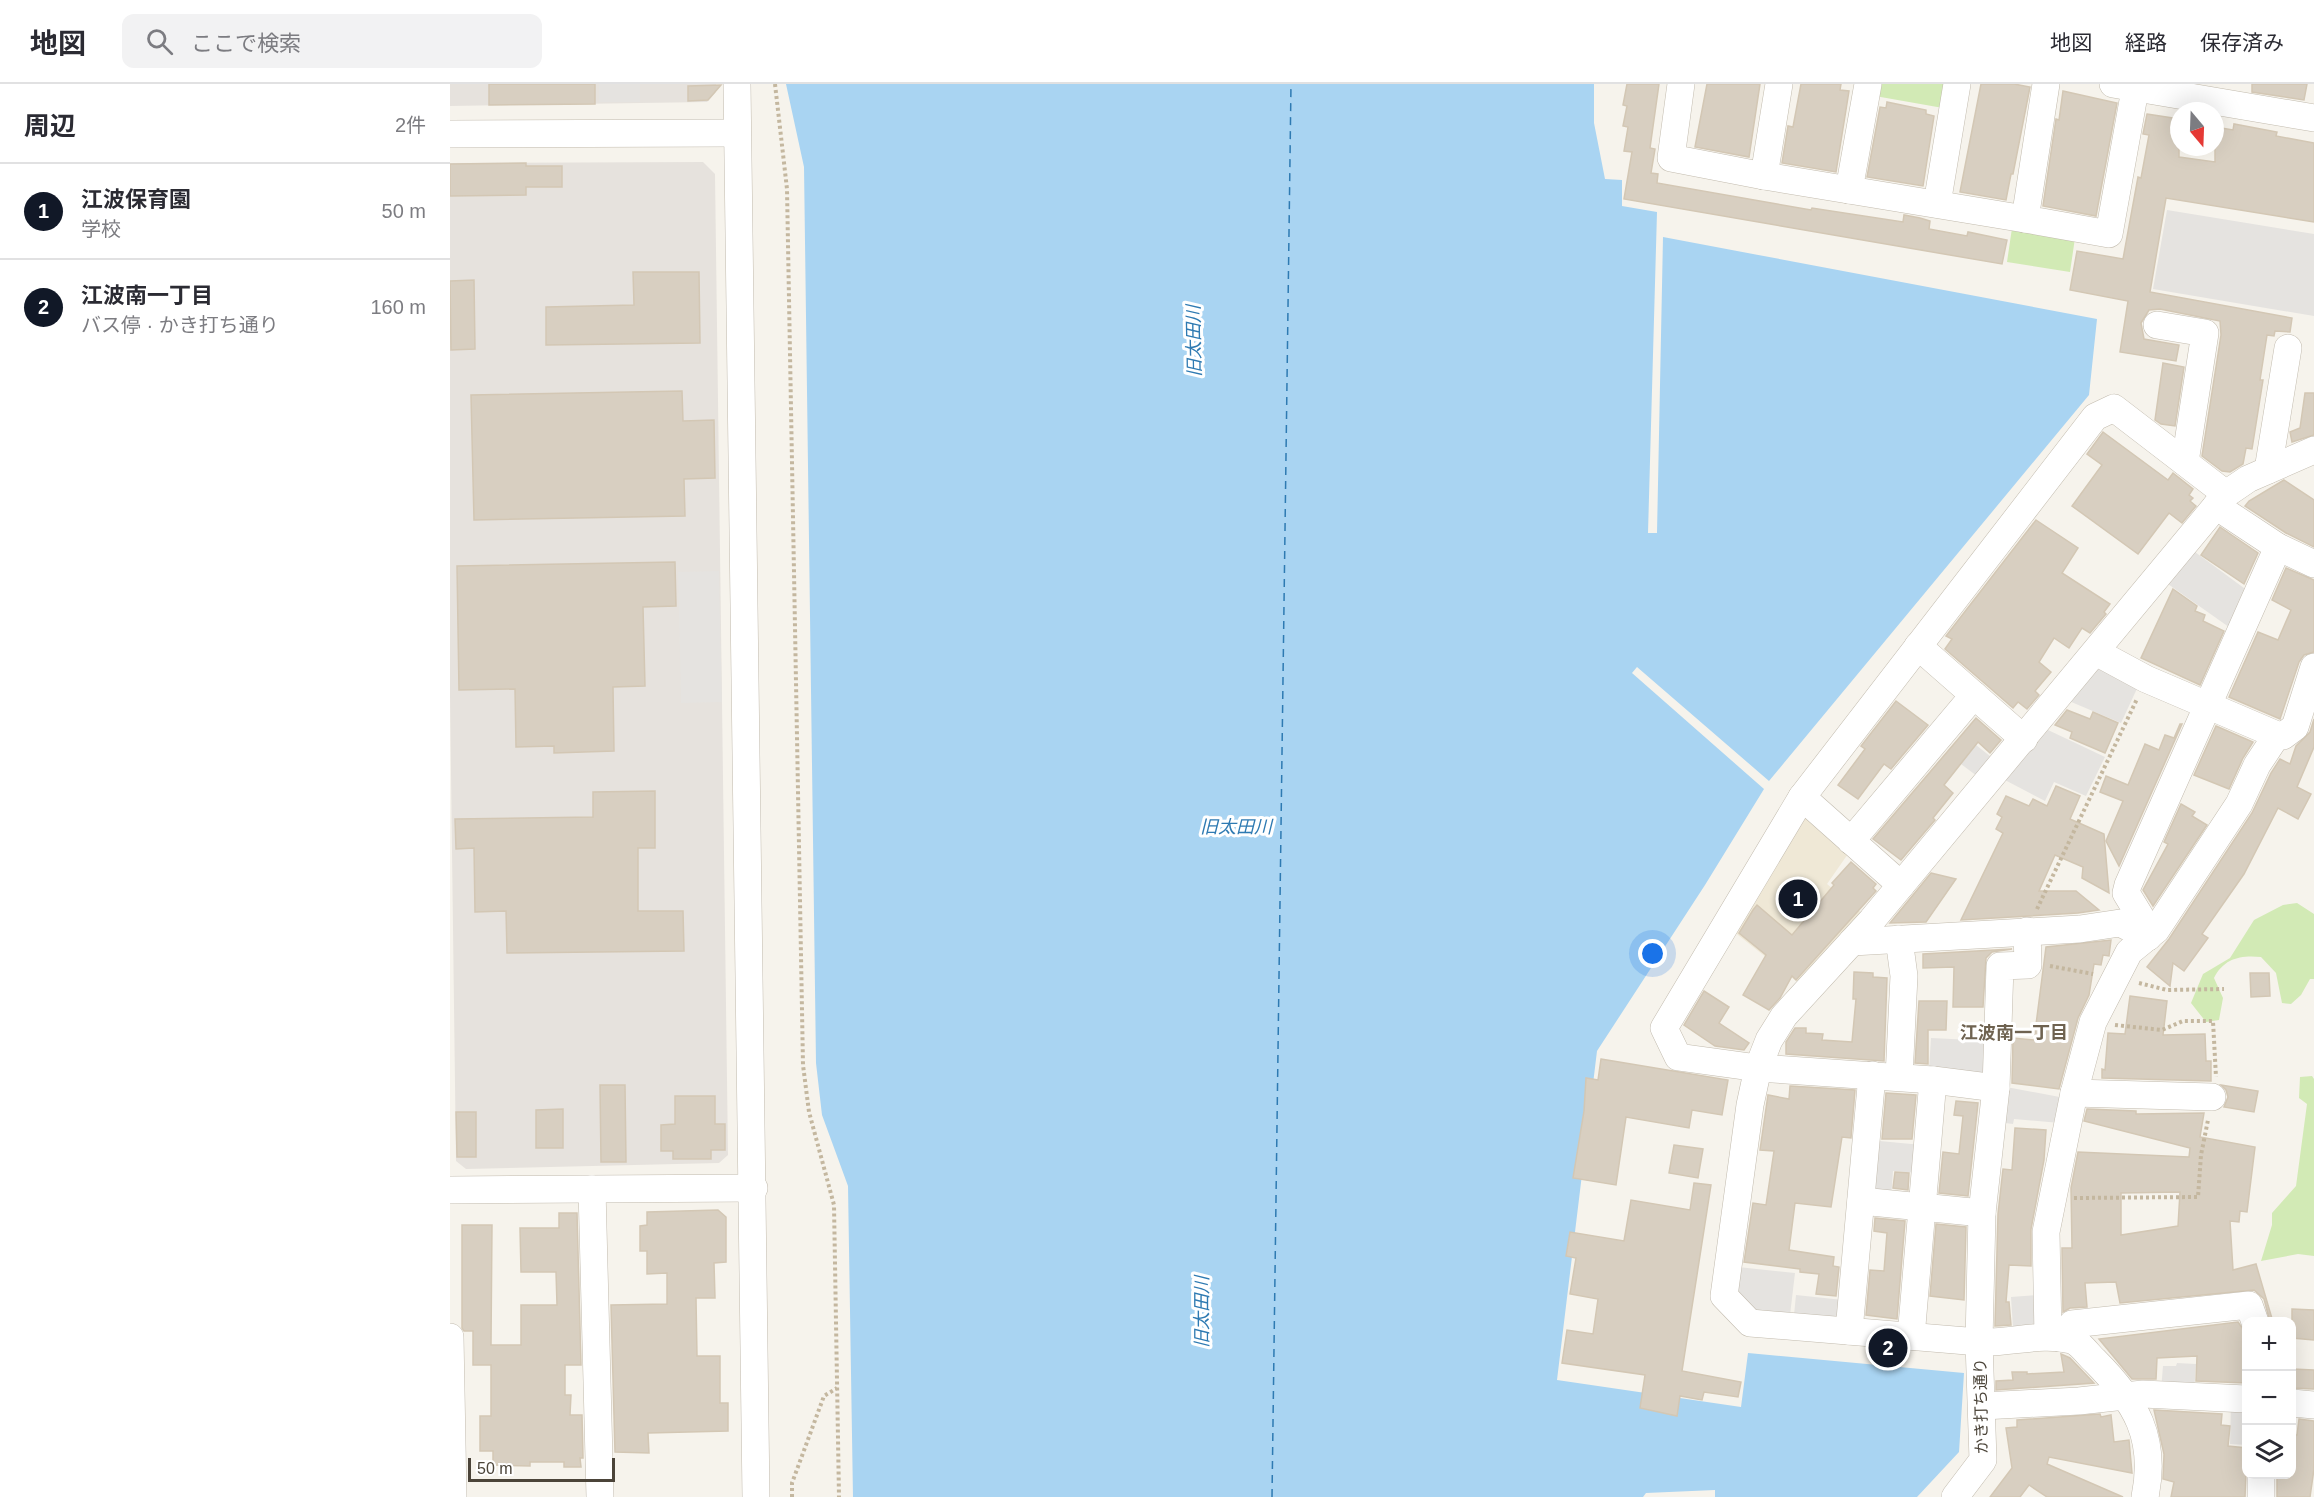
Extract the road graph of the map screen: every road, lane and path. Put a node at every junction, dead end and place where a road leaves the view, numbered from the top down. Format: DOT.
graph roads {
  1 [pos="737,84"];
  2 [pos="775,84"];
  3 [pos="1681,84"];
  4 [pos="1779,84"];
  5 [pos="1868,84"];
  6 [pos="1957,84"];
  7 [pos="2046,84"];
  8 [pos="2128,85"];
  9 [pos="2314,118"];
  10 [pos="737,133"];
  11 [pos="450,134"];
  12 [pos="1764,176"];
  13 [pos="1849,190"];
  14 [pos="1937,204"];
  15 [pos="2025,219"];
  16 [pos="2157,325"];
  17 [pos="2288,348"];
  18 [pos="2314,450"];
  19 [pos="2185,462"];
  20 [pos="2268,470"];
  21 [pos="2221,500"];
  22 [pos="2278,547"];
  23 [pos="2314,564"];
  24 [pos="1918,646"];
  25 [pos="2096,652"];
  26 [pos="2314,667"];
  27 [pos="2146,679"];
  28 [pos="1974,695"];
  29 [pos="2209,705"];
  30 [pos="2277,735"];
  31 [pos="2024,739"];
  32 [pos="1802,797"];
  33 [pos="1851,841"];
  34 [pos="1901,885"];
  35 [pos="2027,931"];
  36 [pos="2148,937"];
  37 [pos="1899,939"];
  38 [pos="1852,942"];
  39 [pos="2028,965"];
  40 [pos="2116,978"];
  41 [pos="2224,989"];
  42 [pos="1758,1068"];
  43 [pos="1885,1076"];
  44 [pos="1933,1080"];
  45 [pos="1996,1088"];
  46 [pos="2074,1093"];
  47 [pos="2212,1097"];
  48 [pos="754,1188"];
  49 [pos="592,1189"];
  50 [pos="450,1190"];
  51 [pos="1861,1201"];
  52 [pos="1922,1207"];
  53 [pos="1982,1213"];
  54 [pos="2253,1317"];
  55 [pos="1849,1331"];
  56 [pos="450,1337"];
  57 [pos="1911,1337"];
  58 [pos="2054,1337"];
  59 [pos="1979,1342"];
  60 [pos="837,1388"];
  61 [pos="2125,1395"];
  62 [pos="2242,1399"];
  63 [pos="2296,1403"];
  64 [pos="2314,1405"];
  65 [pos="1983,1406"];
  66 [pos="2261,1479"];
  67 [pos="452,1497"];
  68 [pos="471,1497"];
  69 [pos="600,1497"];
  70 [pos="756,1497"];
  71 [pos="792,1497"];
  72 [pos="838,1497"];
  73 [pos="1955,1497"];
  74 [pos="2145,1497"];
  75 [pos="2261,1497"];
  1 -- 10 [label="street"];
  2 -- 60 [label="path"];
  3 -- 12 [label="street"];
  4 -- 12 [label="street"];
  5 -- 13 [label="street"];
  6 -- 14 [label="street"];
  7 -- 15 [label="street"];
  8 -- 9 [label="street"];
  8 -- 15 [label="street"];
  10 -- 11 [label="street"];
  10 -- 48 [label="street"];
  12 -- 13 [label="street"];
  13 -- 14 [label="street"];
  14 -- 15 [label="street"];
  16 -- 19 [label="street"];
  17 -- 20 [label="street"];
  18 -- 20 [label="street"];
  19 -- 21 [label="street"];
  19 -- 24 [label="street"];
  20 -- 21 [label="street"];
  21 -- 22 [label="street"];
  21 -- 25 [label="street"];
  22 -- 23 [label="street"];
  22 -- 29 [label="street"];
  24 -- 28 [label="street"];
  24 -- 32 [label="street"];
  25 -- 27 [label="street"];
  25 -- 31 [label="street"];
  26 -- 30 [label="street"];
  27 -- 29 [label="street"];
  27 -- 35 [label="path"];
  28 -- 31 [label="street"];
  28 -- 33 [label="street"];
  29 -- 30 [label="street"];
  29 -- 36 [label="street"];
  30 -- 36 [label="street"];
  31 -- 34 [label="street"];
  32 -- 33 [label="street"];
  32 -- 42 [label="street"];
  33 -- 34 [label="street"];
  34 -- 38 [label="street"];
  35 -- 36 [label="street"];
  35 -- 37 [label="street"];
  35 -- 39 [label="street"];
  36 -- 40 [label="street"];
  37 -- 38 [label="street"];
  37 -- 43 [label="street"];
  38 -- 42 [label="street"];
  39 -- 40 [label="path"];
  39 -- 45 [label="street, かき打ち通り"];
  40 -- 41 [label="path"];
  40 -- 46 [label="street"];
  42 -- 43 [label="street"];
  42 -- 55 [label="street"];
  43 -- 44 [label="street"];
  43 -- 51 [label="street"];
  44 -- 45 [label="street"];
  44 -- 52 [label="street"];
  45 -- 53 [label="street, かき打ち通り"];
  46 -- 47 [label="street"];
  46 -- 58 [label="street"];
  48 -- 49 [label="street"];
  48 -- 70 [label="street"];
  49 -- 50 [label="street"];
  49 -- 69 [label="street"];
  51 -- 52 [label="street"];
  51 -- 55 [label="street"];
  52 -- 53 [label="street"];
  52 -- 57 [label="street"];
  53 -- 59 [label="street, かき打ち通り"];
  54 -- 58 [label="street"];
  55 -- 57 [label="street"];
  56 -- 67 [label="street"];
  57 -- 59 [label="street"];
  58 -- 59 [label="street"];
  58 -- 61 [label="street"];
  59 -- 65 [label="street, かき打ち通り"];
  60 -- 71 [label="path"];
  60 -- 72 [label="path"];
  61 -- 62 [label="street"];
  61 -- 65 [label="street"];
  61 -- 74 [label="street"];
  63 -- 64 [label="street"];
  65 -- 73 [label="street, かき打ち通り"];
  66 -- 75 [label="street"];
  67 -- 68 [label="street"];
}
